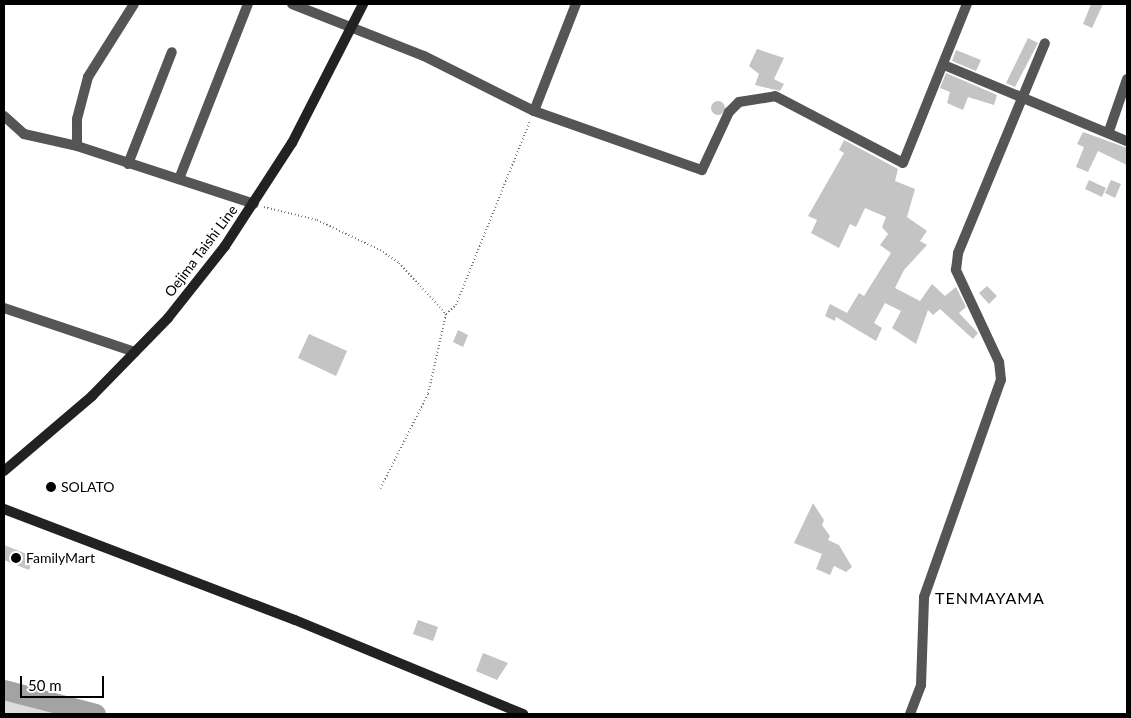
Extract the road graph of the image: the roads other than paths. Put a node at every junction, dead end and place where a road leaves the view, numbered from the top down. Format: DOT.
graph roads {
  1 [pos="134,4"];
  2 [pos="248,4"];
  3 [pos="292,4"];
  4 [pos="363,4"];
  5 [pos="576,4"];
  6 [pos="967,4"];
  7 [pos="352,26"];
  8 [pos="1045,43"];
  9 [pos="172,52"];
  10 [pos="944,65"];
  11 [pos="1127,79"];
  12 [pos="1023,96"];
  13 [pos="534,111"];
  14 [pos="4,116"];
  15 [pos="1109,131"];
  16 [pos="1127,141"];
  17 [pos="77,146"];
  18 [pos="128,164"];
  19 [pos="179,179"];
  20 [pos="254,204"];
  21 [pos="4,308"];
  22 [pos="135,352"];
  23 [pos="4,471"];
  24 [pos="4,509"];
  25 [pos="523,714"];
  26 [pos="910,714"];
  1 -- 17 [label="street"];
  2 -- 19 [label="street"];
  3 -- 7 [label="street"];
  4 -- 7 [label="main road, Oejima Taishi Line"];
  5 -- 13 [label="street"];
  6 -- 10 [label="street"];
  7 -- 13 [label="street"];
  7 -- 20 [label="main road, Oejima Taishi Line"];
  8 -- 12 [label="street"];
  9 -- 18 [label="street"];
  10 -- 12 [label="street"];
  10 -- 13 [label="street"];
  11 -- 15 [label="street"];
  12 -- 15 [label="street"];
  12 -- 26 [label="street"];
  14 -- 17 [label="street"];
  15 -- 16 [label="street"];
  17 -- 18 [label="street"];
  18 -- 19 [label="street"];
  19 -- 20 [label="street"];
  20 -- 22 [label="main road, Oejima Taishi Line"];
  21 -- 22 [label="street"];
  22 -- 23 [label="main road, Oejima Taishi Line"];
  24 -- 25 [label="main road"];
}
